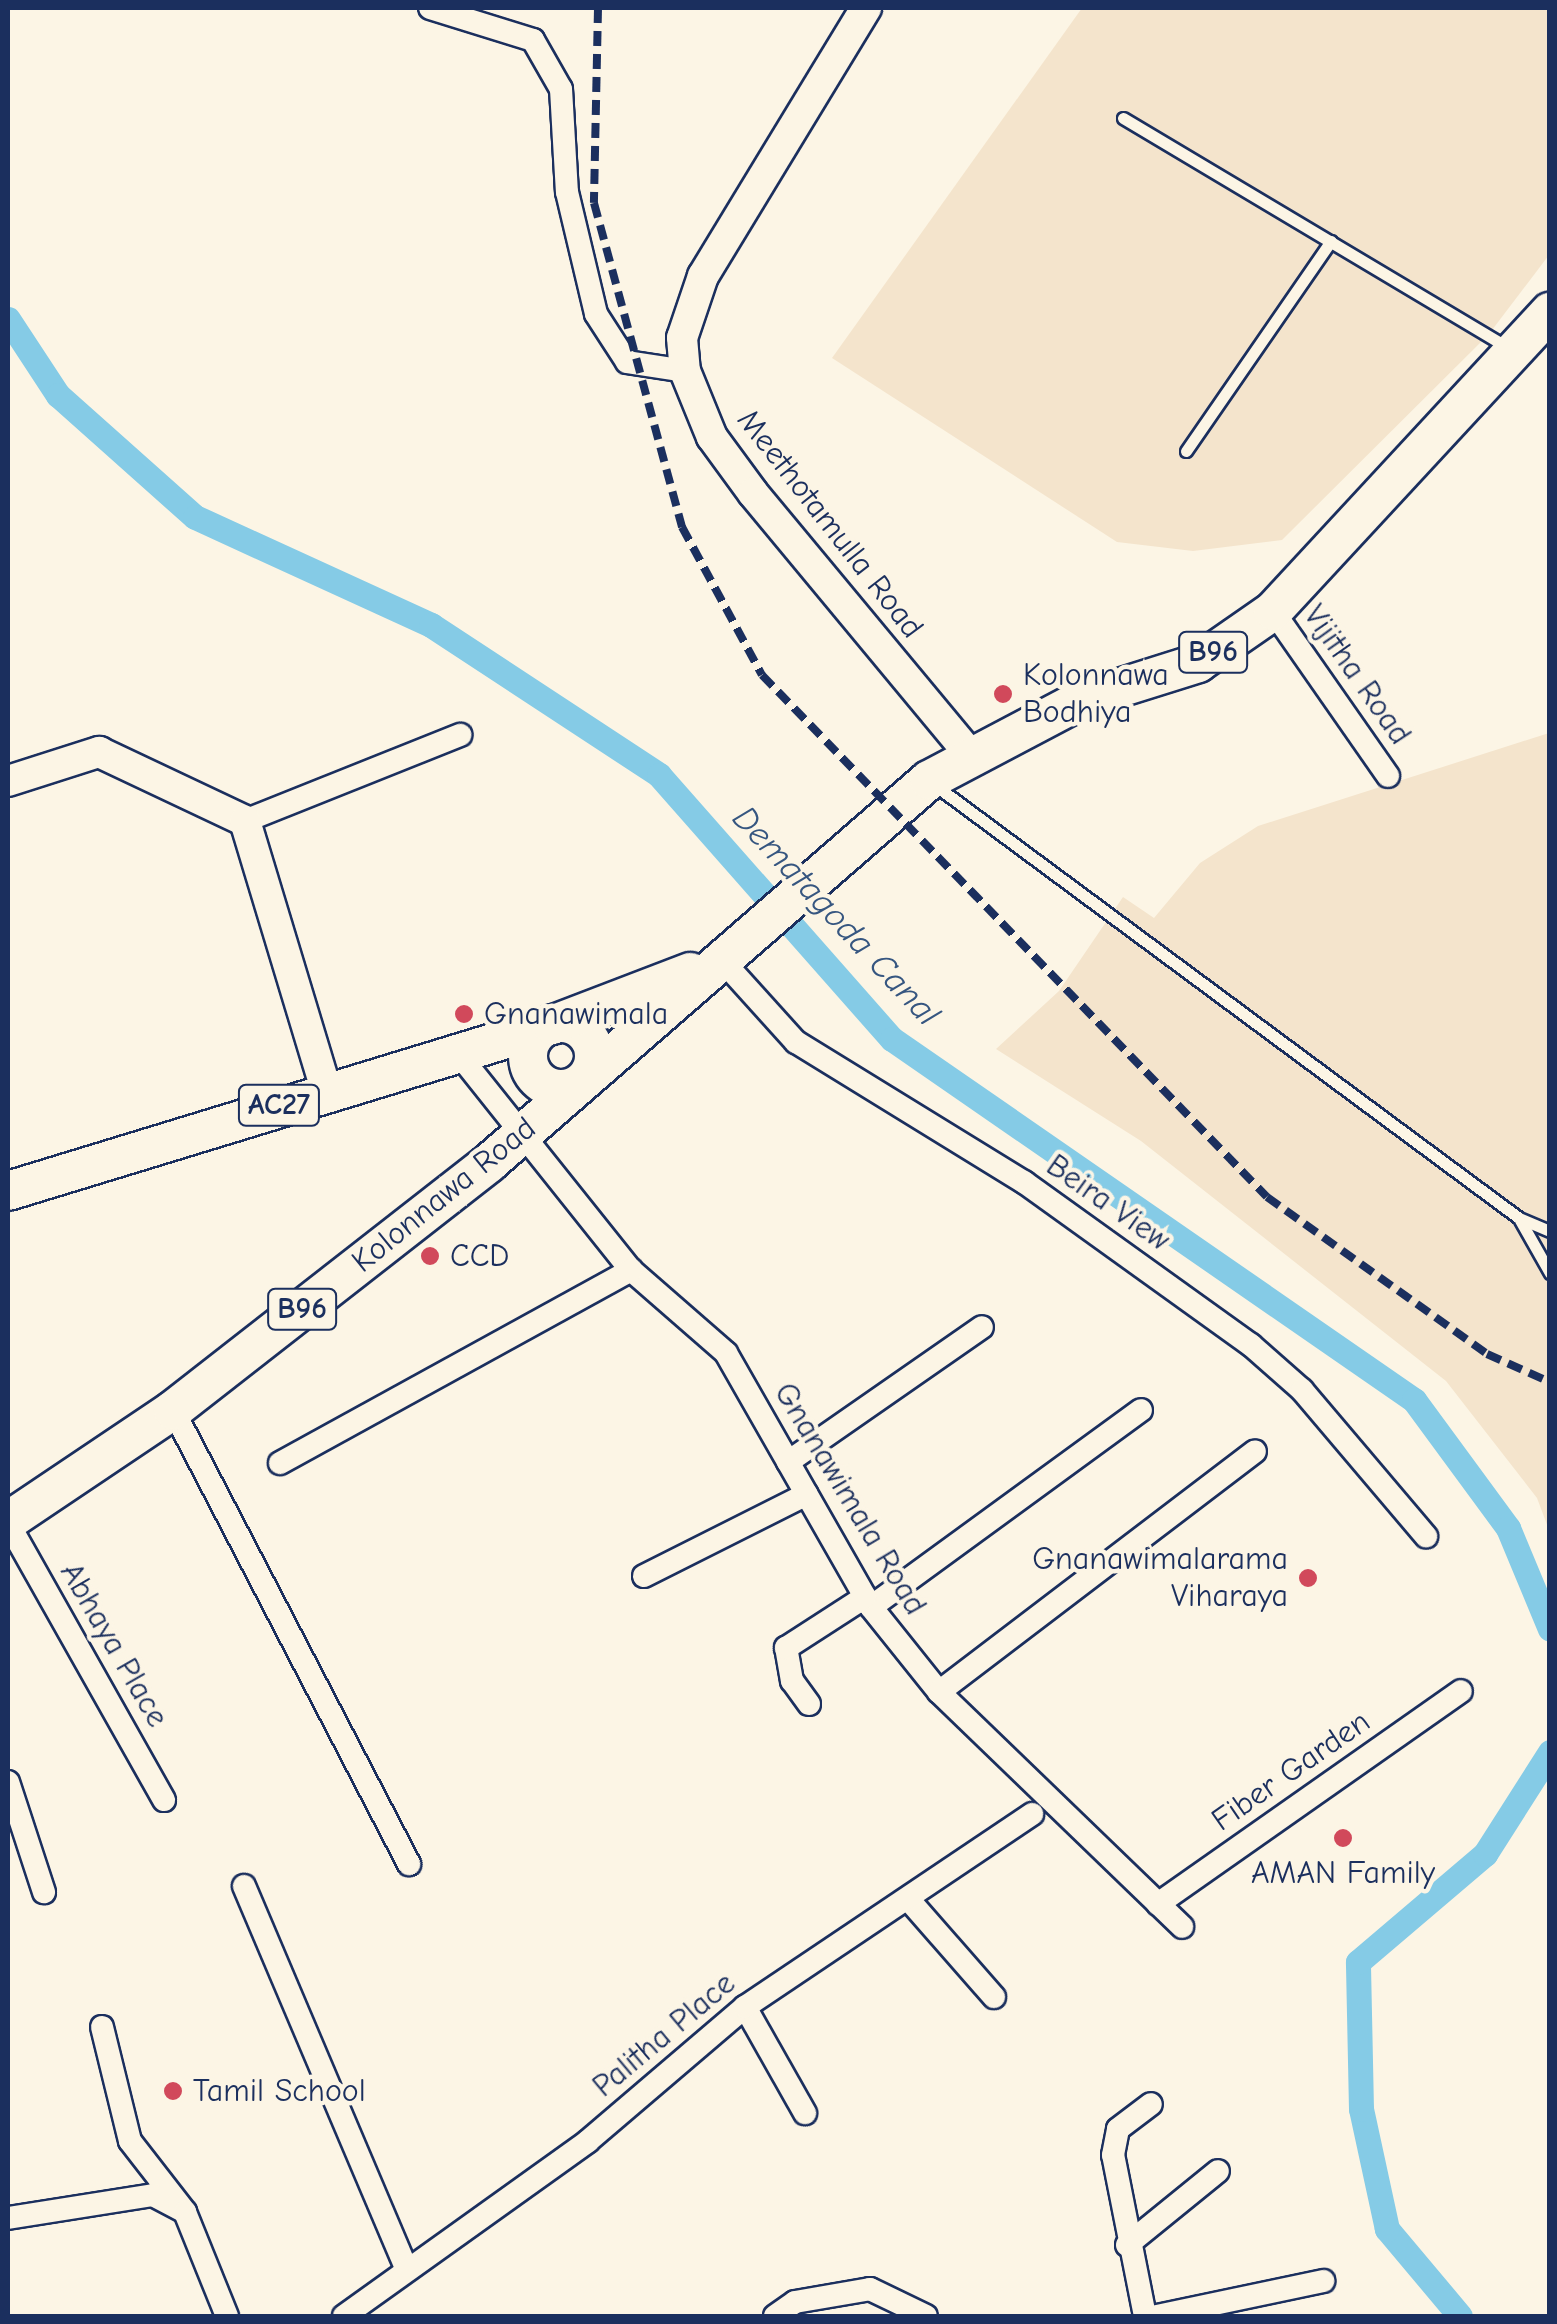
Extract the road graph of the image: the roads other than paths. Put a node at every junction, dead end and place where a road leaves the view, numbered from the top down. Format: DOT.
graph roads {
  1 [pos="430,8"];
  2 [pos="866,8"];
  3 [pos="1124,118"];
  4 [pos="1330,241"];
  5 [pos="1550,312"];
  6 [pos="1513,352"];
  7 [pos="685,371"];
  8 [pos="1186,451"];
  9 [pos="1272,611"];
  10 [pos="460,736"];
  11 [pos="968,752"];
  12 [pos="1388,776"];
  13 [pos="8,780"];
  14 [pos="929,780"];
  15 [pos="245,821"];
  16 [pos="718,961"];
  17 [pos="552,1024"];
  18 [pos="456,1050"];
  19 [pos="584,1079"];
  20 [pos="326,1090"];
  21 [pos="524,1132"];
  22 [pos="8,1191"];
  23 [pos="1519,1218"];
  24 [pos="1550,1231"];
  25 [pos="630,1270"];
  26 [pos="1550,1273"];
  27 [pos="982,1327"];
  28 [pos="172,1410"];
  29 [pos="1141,1410"];
  30 [pos="1255,1451"];
  31 [pos="788,1462"];
  32 [pos="280,1463"];
  33 [pos="807,1494"];
  34 [pos="8,1522"];
  35 [pos="1426,1536"];
  36 [pos="644,1576"];
  37 [pos="868,1602"];
  38 [pos="1461,1691"];
  39 [pos="938,1692"];
  40 [pos="809,1704"];
  41 [pos="8,1782"];
  42 [pos="164,1800"];
  43 [pos="1032,1814"];
  44 [pos="409,1864"];
  45 [pos="244,1886"];
  46 [pos="44,1892"];
  47 [pos="909,1900"];
  48 [pos="1158,1904"];
  49 [pos="1182,1927"];
  50 [pos="994,1997"];
  51 [pos="745,2007"];
  52 [pos="102,2027"];
  53 [pos="1151,2104"];
  54 [pos="805,2113"];
  55 [pos="1218,2171"];
  56 [pos="185,2212"];
  57 [pos="8,2218"];
  58 [pos="1127,2245"];
  59 [pos="405,2265"];
  60 [pos="1323,2282"];
  61 [pos="227,2316"];
  62 [pos="344,2316"];
  63 [pos="775,2316"];
  64 [pos="926,2316"];
  65 [pos="1146,2316"];
  66 [pos="1156,2316"];
  1 -- 7 [label="street"];
  2 -- 7 [label="street, Meethotamulla Road"];
  3 -- 4 [label="lane"];
  4 -- 6 [label="lane"];
  4 -- 8 [label="lane"];
  5 -- 6 [label="main road, B96"];
  6 -- 9 [label="main road, B96"];
  7 -- 11 [label="street, Meethotamulla Road"];
  9 -- 11 [label="main road, B96"];
  9 -- 12 [label="street, Vijitha Road"];
  10 -- 15 [label="street"];
  11 -- 14 [label="main road, B96"];
  13 -- 15 [label="street"];
  14 -- 16 [label="main road, B96"];
  14 -- 23 [label="lane"];
  15 -- 20 [label="street"];
  16 -- 17 [label="main road, AC27"];
  16 -- 19 [label="main road, Kolonnawa Road / B96"];
  16 -- 35 [label="street, Beira View"];
  17 -- 18 [label="main road, AC27"];
  17 -- 19 [label="main road"];
  18 -- 20 [label="main road, AC27"];
  18 -- 21 [label="street, Gnanawimala Road"];
  19 -- 21 [label="main road, Kolonnawa Road / B96"];
  20 -- 22 [label="main road, AC27"];
  21 -- 25 [label="street, Gnanawimala Road"];
  21 -- 28 [label="main road, Kolonnawa Road / B96"];
  23 -- 24 [label="lane"];
  23 -- 26 [label="lane"];
  25 -- 31 [label="street, Gnanawimala Road"];
  25 -- 32 [label="street"];
  27 -- 31 [label="street"];
  28 -- 34 [label="main road, Kolonnawa Road / B96"];
  28 -- 44 [label="street"];
  29 -- 37 [label="street"];
  30 -- 39 [label="street"];
  31 -- 33 [label="street, Gnanawimala Road"];
  33 -- 36 [label="street"];
  33 -- 37 [label="street, Gnanawimala Road"];
  34 -- 42 [label="street, Abhaya Place"];
  37 -- 39 [label="street, Gnanawimala Road"];
  37 -- 40 [label="street"];
  38 -- 48 [label="street, Fiber Garden"];
  39 -- 48 [label="street, Gnanawimala Road"];
  41 -- 46 [label="street"];
  43 -- 47 [label="street, Palitha Place"];
  45 -- 59 [label="street"];
  47 -- 50 [label="street"];
  47 -- 51 [label="street, Palitha Place"];
  48 -- 49 [label="street, Gnanawimala Road"];
  51 -- 54 [label="street"];
  51 -- 59 [label="street, Palitha Place"];
  52 -- 56 [label="street"];
  53 -- 58 [label="street"];
  55 -- 58 [label="street"];
  56 -- 57 [label="street"];
  56 -- 61 [label="street"];
  58 -- 65 [label="street"];
  59 -- 62 [label="street, Palitha Place"];
  60 -- 66 [label="street"];
  63 -- 64 [label="street"];
}
